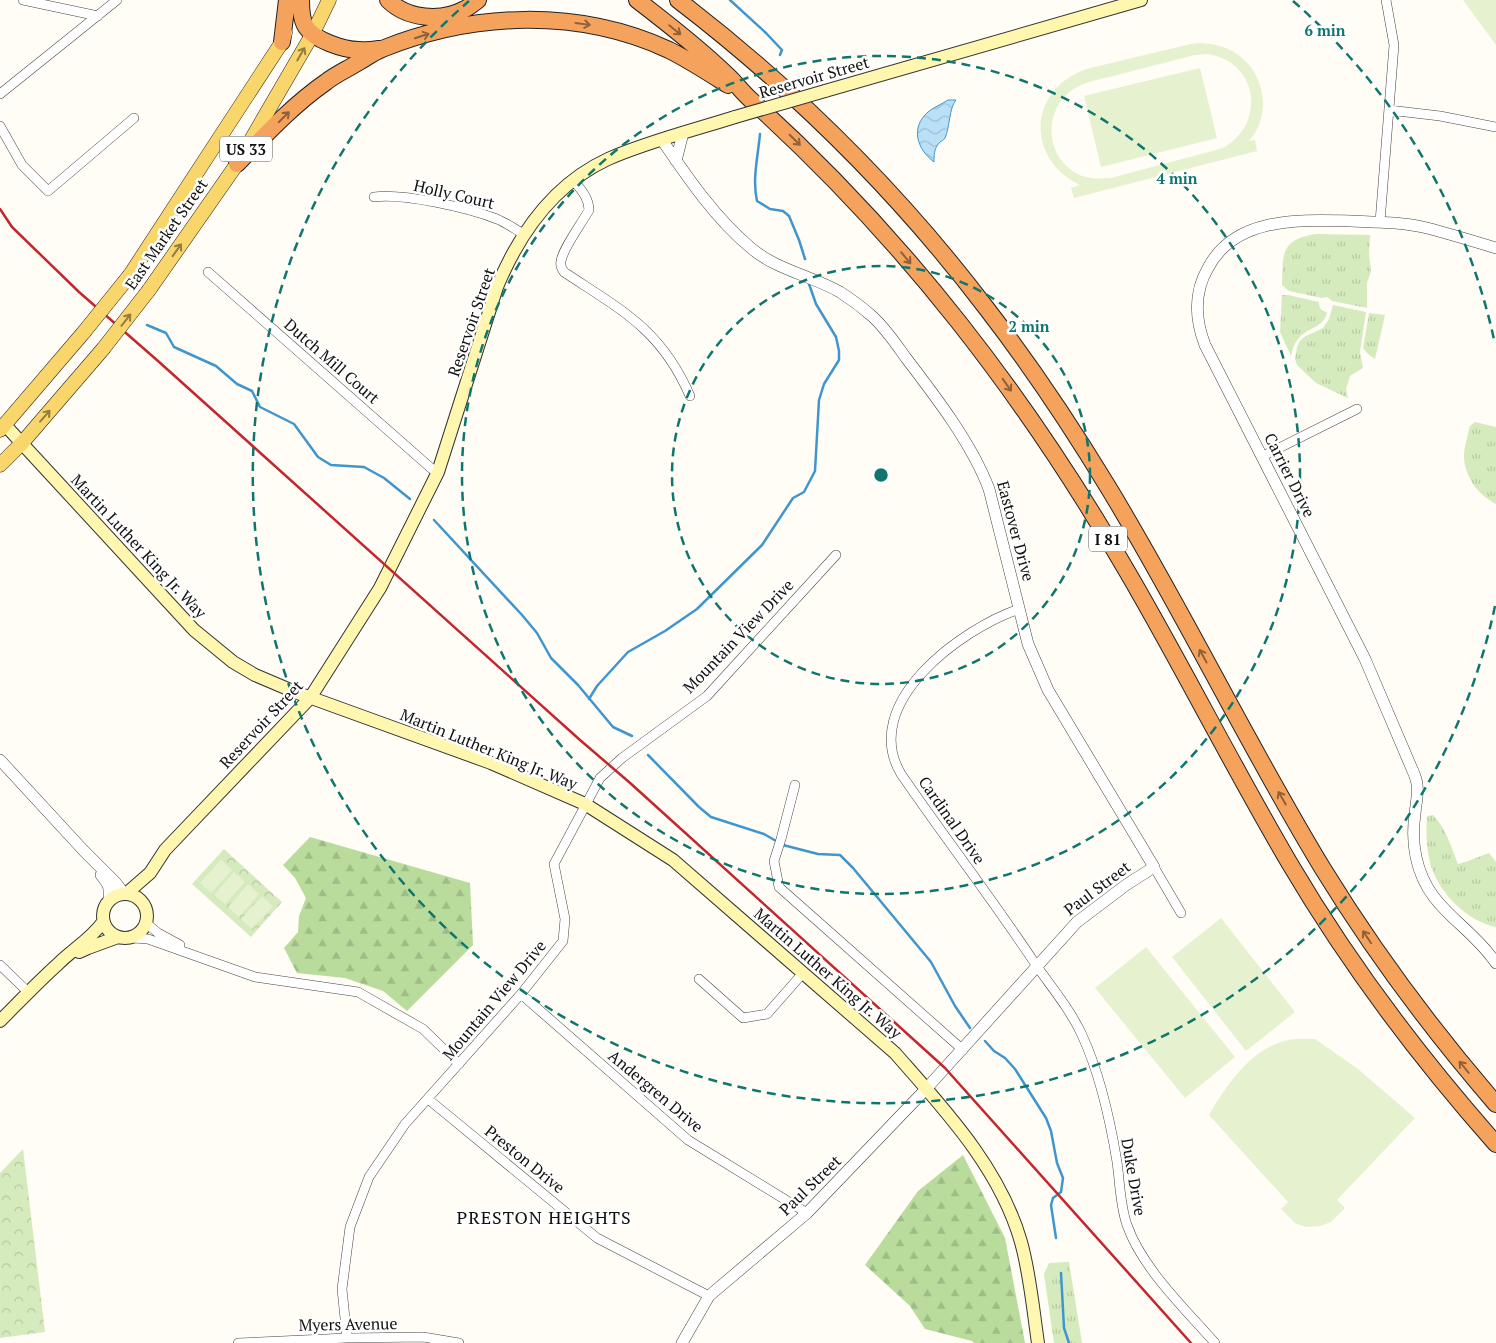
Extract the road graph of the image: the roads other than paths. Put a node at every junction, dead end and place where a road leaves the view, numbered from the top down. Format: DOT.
graph roads {
  1 [pos="23,0"];
  2 [pos="117,0"];
  3 [pos="287,0"];
  4 [pos="300,0"];
  5 [pos="329,0"];
  6 [pos="388,0"];
  7 [pos="478,0"];
  8 [pos="637,0"];
  9 [pos="678,0"];
  10 [pos="696,0"];
  11 [pos="1141,0"];
  12 [pos="1386,0"];
  13 [pos="98,16"];
  14 [pos="312,35"];
  15 [pos="282,42"];
  16 [pos="380,49"];
  17 [pos="767,72"];
  18 [pos="0,94"];
  19 [pos="747,96"];
  20 [pos="1389,110"];
  21 [pos="134,118"];
  22 [pos="0,126"];
  23 [pos="1496,127"];
  24 [pos="683,133"];
  25 [pos="662,140"];
  26 [pos="676,161"];
  27 [pos="237,164"];
  28 [pos="574,181"];
  29 [pos="374,197"];
  30 [pos="1380,222"];
  31 [pos="524,234"];
  32 [pos="1496,248"];
  33 [pos="208,272"];
  34 [pos="690,396"];
  35 [pos="1357,408"];
  36 [pos="3,428"];
  37 [pos="22,443"];
  38 [pos="1263,456"];
  39 [pos="0,465"];
  40 [pos="438,472"];
  41 [pos="836,555"];
  42 [pos="1019,609"];
  43 [pos="310,698"];
  44 [pos="0,760"];
  45 [pos="795,785"];
  46 [pos="585,804"];
  47 [pos="84,851"];
  48 [pos="1154,868"];
  49 [pos="150,873"];
  50 [pos="126,894"];
  51 [pos="109,900"];
  52 [pos="143,903"];
  53 [pos="1181,913"];
  54 [pos="103,922"];
  55 [pos="146,923"];
  56 [pos="118,937"];
  57 [pos="132,938"];
  58 [pos="204,959"];
  59 [pos="59,963"];
  60 [pos="1496,963"];
  61 [pos="0,965"];
  62 [pos="1037,966"];
  63 [pos="803,973"];
  64 [pos="699,980"];
  65 [pos="28,992"];
  66 [pos="521,994"];
  67 [pos="0,1021"];
  68 [pos="963,1050"];
  69 [pos="459,1064"];
  70 [pos="1097,1077"];
  71 [pos="926,1089"];
  72 [pos="428,1099"];
  73 [pos="1496,1104"];
  74 [pos="1496,1144"];
  75 [pos="807,1213"];
  76 [pos="709,1296"];
  77 [pos="347,1338"];
  78 [pos="238,1343"];
  79 [pos="459,1343"];
  80 [pos="682,1343"];
  81 [pos="1038,1343"];
  82 [pos="1215,1343"];
  1 -- 13 [label="street"];
  2 -- 13 [label="street"];
  3 -- 15 [label="highway"];
  4 -- 14 [label="highway"];
  4 -- 15 [label="main road, East Market Street / US 33"];
  5 -- 14 [label="main road, East Market Street / US 33"];
  6 -- 7 [label="highway"];
  8 -- 19 [label="highway, I 81, one-way"];
  9 -- 17 [label="highway, I 81"];
  10 -- 17 [label="highway"];
  11 -- 24 [label="main road, Reservoir Street, bridge"];
  12 -- 20 [label="street"];
  13 -- 18 [label="street"];
  14 -- 16 [label="highway"];
  27 -- 14 [label="main road, East Market Street / US 33, one-way"];
  15 -- 36 [label="main road, East Market Street / US 33, bridge"];
  16 -- 19 [label="highway, one-way"];
  27 -- 16 [label="highway, one-way"];
  73 -- 17 [label="highway, I 81, one-way"];
  19 -- 74 [label="highway, I 81, one-way"];
  20 -- 23 [label="street"];
  20 -- 30 [label="street"];
  21 -- 22 [label="street"];
  24 -- 25 [label="main road, Reservoir Street"];
  24 -- 26 [label="street"];
  25 -- 26 [label="street, Eastover Drive"];
  25 -- 28 [label="main road, Reservoir Street"];
  26 -- 42 [label="street, Eastover Drive"];
  37 -- 27 [label="main road, East Market Street / US 33, one-way, bridge"];
  28 -- 31 [label="main road, Reservoir Street"];
  28 -- 34 [label="street"];
  29 -- 31 [label="street, Holly Court"];
  30 -- 32 [label="street, Carrier Drive"];
  30 -- 38 [label="street, Carrier Drive"];
  31 -- 40 [label="main road, Reservoir Street"];
  33 -- 40 [label="street, Dutch Mill Court"];
  35 -- 38 [label="street"];
  36 -- 37 [label="main road, Martin Luther King Jr. Way"];
  37 -- 39 [label="main road, East Market Street / US 33"];
  37 -- 43 [label="main road, Martin Luther King Jr. Way"];
  38 -- 60 [label="street, Carrier Drive"];
  40 -- 43 [label="main road, Reservoir Street"];
  41 -- 46 [label="street, Mountain View Drive"];
  42 -- 48 [label="street, Eastover Drive"];
  42 -- 62 [label="street, Cardinal Drive"];
  43 -- 46 [label="main road, Martin Luther King Jr. Way"];
  43 -- 49 [label="main road, Reservoir Street"];
  44 -- 47 [label="street"];
  45 -- 68 [label="street"];
  46 -- 63 [label="main road, Martin Luther King Jr. Way"];
  46 -- 66 [label="street, Mountain View Drive"];
  47 -- 50 [label="street"];
  47 -- 51 [label="street"];
  48 -- 53 [label="street, Eastover Drive"];
  48 -- 62 [label="street, Paul Street"];
  49 -- 50 [label="main road, Reservoir Street"];
  49 -- 52 [label="main road, Reservoir Street"];
  50 -- 51 [label="main road"];
  50 -- 52 [label="main road"];
  51 -- 54 [label="main road"];
  52 -- 55 [label="main road"];
  54 -- 56 [label="main road"];
  54 -- 59 [label="main road"];
  55 -- 57 [label="main road"];
  55 -- 58 [label="street"];
  56 -- 57 [label="main road"];
  56 -- 59 [label="main road"];
  57 -- 58 [label="street"];
  58 -- 69 [label="street"];
  59 -- 65 [label="main road"];
  61 -- 65 [label="street"];
  62 -- 68 [label="street, Paul Street"];
  62 -- 70 [label="street, Cardinal Drive"];
  63 -- 64 [label="street"];
  63 -- 71 [label="main road, Martin Luther King Jr. Way"];
  65 -- 67 [label="main road"];
  66 -- 69 [label="street, Mountain View Drive"];
  66 -- 75 [label="street, Andergren Drive"];
  68 -- 71 [label="street, Paul Street"];
  69 -- 72 [label="street, Mountain View Drive"];
  70 -- 82 [label="street, Duke Drive"];
  71 -- 75 [label="street, Paul Street"];
  71 -- 81 [label="main road, Martin Luther King Jr. Way"];
  72 -- 76 [label="street, Preston Drive"];
  72 -- 77 [label="street, Mountain View Drive"];
  75 -- 76 [label="street, Paul Street"];
  76 -- 80 [label="street, Paul Street"];
  77 -- 78 [label="street, Myers Avenue"];
  77 -- 79 [label="street, Myers Avenue"];
}
